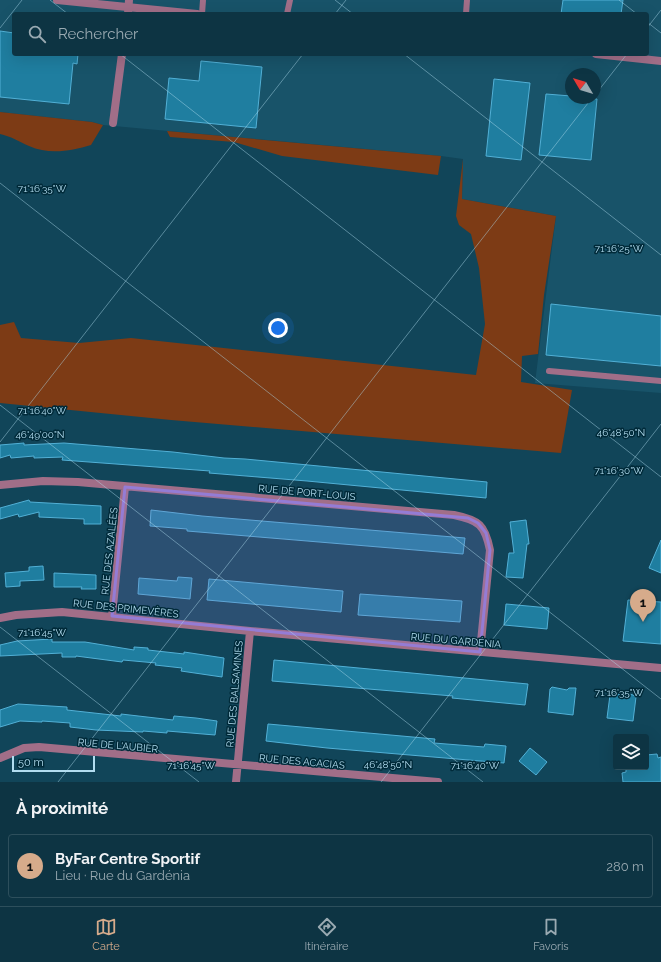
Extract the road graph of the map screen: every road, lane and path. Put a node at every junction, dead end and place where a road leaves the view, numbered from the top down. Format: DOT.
graph roads {
  1 [pos="57,0"];
  2 [pos="204,0"];
  3 [pos="290,0"];
  4 [pos="467,0"];
  5 [pos="128,7"];
  6 [pos="177,12"];
  7 [pos="202,12"];
  8 [pos="288,12"];
  9 [pos="466,12"];
  10 [pos="122,56"];
  11 [pos="615,56"];
  12 [pos="661,61"];
  13 [pos="113,123"];
  14 [pos="549,371"];
  15 [pos="661,381"];
  16 [pos="0,485"];
  17 [pos="125,487"];
  18 [pos="112,616"];
  19 [pos="0,618"];
  20 [pos="250,631"];
  21 [pos="480,652"];
  22 [pos="661,668"];
  23 [pos="0,758"];
  24 [pos="237,766"];
  25 [pos="236,782"];
  26 [pos="438,782"];
  1 -- 5 [label="street"];
  2 -- 7 [label="lane"];
  3 -- 8 [label="lane"];
  4 -- 9 [label="lane"];
  5 -- 6 [label="street"];
  10 -- 13 [label="street"];
  11 -- 12 [label="street"];
  14 -- 15 [label="lane"];
  16 -- 17 [label="street, RUE DE PORT-LOUIS"];
  17 -- 18 [label="street, RUE DES AZALÉES"];
  17 -- 21 [label="street, RUE DE PORT-LOUIS"];
  18 -- 19 [label="street, RUE DES PRIMEVÈRES"];
  18 -- 20 [label="street, RUE DES PRIMEVÈRES"];
  20 -- 21 [label="street, RUE DU GARDÉNIA"];
  20 -- 24 [label="street, RUE DES BALSAMINES"];
  21 -- 22 [label="street, RUE DU GARDÉNIA"];
  23 -- 24 [label="street, RUE DE L'AUBIER"];
  24 -- 25 [label="street, RUE DES BALSAMINES"];
  24 -- 26 [label="street, RUE DES ACACIAS"];
}
